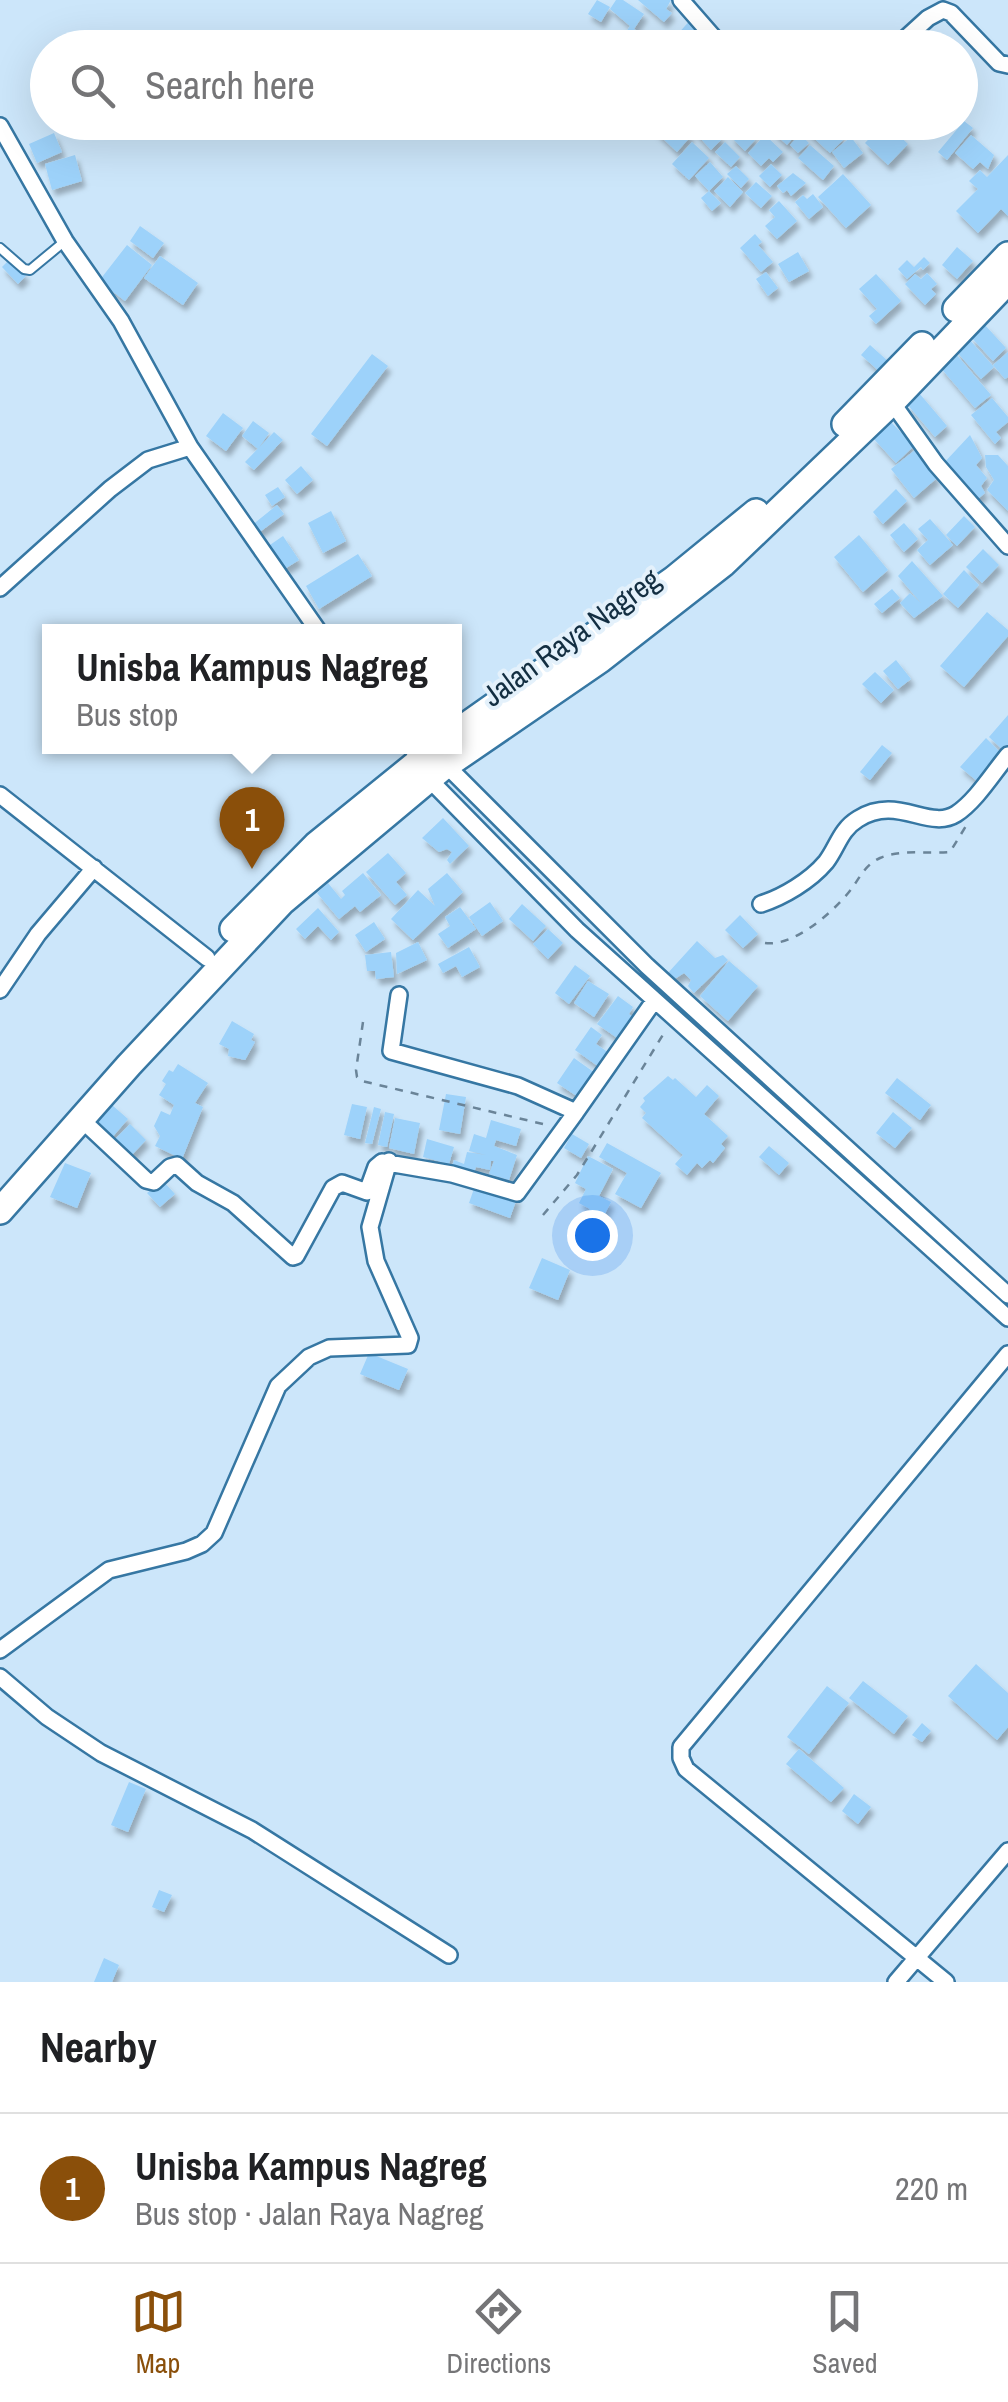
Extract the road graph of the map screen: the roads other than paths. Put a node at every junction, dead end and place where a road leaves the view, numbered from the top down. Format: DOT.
graph roads {
  1 [pos="681,0"];
  2 [pos="707,30"];
  3 [pos="915,30"];
  4 [pos="967,30"];
  5 [pos="978,42"];
  6 [pos="1008,65"];
  7 [pos="0,126"];
  8 [pos="65,240"];
  9 [pos="0,248"];
  10 [pos="1008,255"];
  11 [pos="1008,280"];
  12 [pos="886,395"];
  13 [pos="190,447"];
  14 [pos="1008,546"];
  15 [pos="0,587"];
  16 [pos="313,624"];
  17 [pos="462,728"];
  18 [pos="462,738"];
  19 [pos="1008,755"];
  20 [pos="427,758"];
  21 [pos="0,795"];
  22 [pos="94,868"];
  23 [pos="761,904"];
  24 [pos="207,958"];
  25 [pos="646,966"];
  26 [pos="632,980"];
  27 [pos="0,990"];
  28 [pos="399,994"];
  29 [pos="654,1000"];
  30 [pos="576,1112"];
  31 [pos="81,1119"];
  32 [pos="389,1161"];
  33 [pos="0,1184"];
  34 [pos="0,1211"];
  35 [pos="1008,1296"];
  36 [pos="1008,1318"];
  37 [pos="1008,1354"];
  38 [pos="0,1650"];
  39 [pos="0,1677"];
  40 [pos="1008,1851"];
  41 [pos="449,1956"];
  42 [pos="917,1957"];
  43 [pos="896,1982"];
  44 [pos="946,1982"];
  1 -- 2 [label="street"];
  3 -- 4 [label="street"];
  5 -- 6 [label="street"];
  7 -- 8 [label="street"];
  8 -- 9 [label="lane"];
  8 -- 13 [label="street"];
  10 -- 12 [label="highway, Jalan Raya Nagreg"];
  11 -- 12 [label="highway, Jalan Raya Nagreg"];
  12 -- 14 [label="street"];
  12 -- 17 [label="highway, Jalan Raya Nagreg"];
  12 -- 18 [label="highway, Jalan Raya Nagreg"];
  13 -- 15 [label="street"];
  13 -- 16 [label="street"];
  19 -- 23 [label="street"];
  20 -- 24 [label="highway, Jalan Raya Nagreg"];
  20 -- 25 [label="street"];
  20 -- 26 [label="street"];
  20 -- 31 [label="highway, Jalan Raya Nagreg"];
  21 -- 22 [label="street"];
  22 -- 24 [label="street"];
  22 -- 27 [label="street"];
  24 -- 33 [label="highway, Jalan Raya Nagreg"];
  25 -- 26 [label="street"];
  25 -- 35 [label="street"];
  26 -- 29 [label="street"];
  28 -- 30 [label="street"];
  29 -- 30 [label="street"];
  29 -- 36 [label="street"];
  30 -- 32 [label="street"];
  31 -- 32 [label="street"];
  31 -- 34 [label="highway, Jalan Raya Nagreg"];
  32 -- 38 [label="street"];
  37 -- 42 [label="street"];
  39 -- 41 [label="street"];
  40 -- 42 [label="street"];
  42 -- 43 [label="street"];
  42 -- 44 [label="street"];
}
